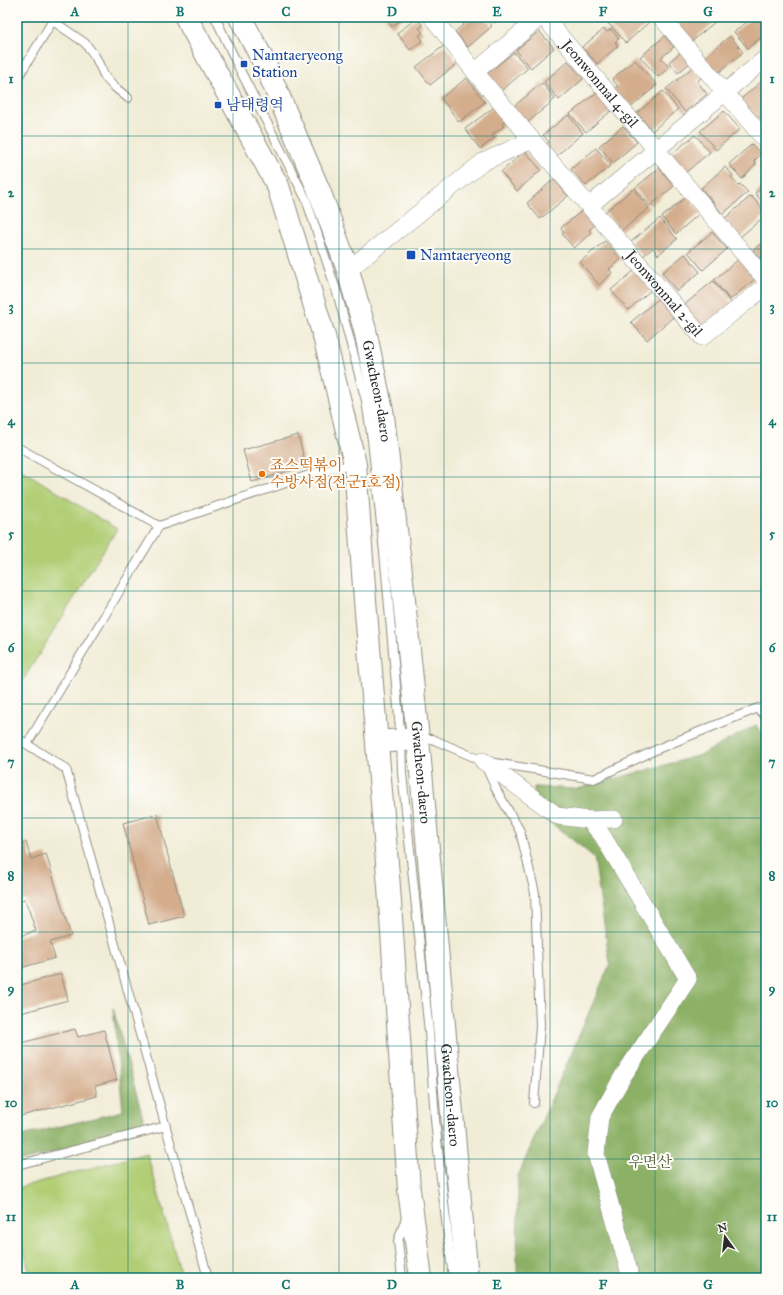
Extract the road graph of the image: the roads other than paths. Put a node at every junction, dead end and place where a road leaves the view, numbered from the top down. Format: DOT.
graph roads {
  1 [pos="186,17"];
  2 [pos="215,17"];
  3 [pos="240,17"];
  4 [pos="432,17"];
  5 [pos="540,17"];
  6 [pos="544,17"];
  7 [pos="661,17"];
  8 [pos="54,19"];
  9 [pos="766,58"];
  10 [pos="475,72"];
  11 [pos="17,79"];
  12 [pos="725,92"];
  13 [pos="128,98"];
  14 [pos="532,140"];
  15 [pos="766,141"];
  16 [pos="656,149"];
  17 [pos="589,206"];
  18 [pos="348,270"];
  19 [pos="766,280"];
  20 [pos="766,286"];
  21 [pos="17,447"];
  22 [pos="355,464"];
  23 [pos="159,526"];
  24 [pos="766,717"];
  25 [pos="17,738"];
  26 [pos="409,740"];
  27 [pos="377,742"];
  28 [pos="27,744"];
  29 [pos="483,761"];
  30 [pos="614,819"];
  31 [pos="589,820"];
  32 [pos="534,1103"];
  33 [pos="166,1126"];
  34 [pos="17,1165"];
  35 [pos="411,1204"];
  36 [pos="208,1278"];
  37 [pos="402,1278"];
  38 [pos="421,1278"];
  39 [pos="453,1278"];
  40 [pos="467,1278"];
  41 [pos="631,1278"];
  1 -- 22 [label="main road"];
  2 -- 26 [label="lane"];
  3 -- 18 [label="main road, Gwacheon-daero"];
  4 -- 10 [label="street, Jeonwonmal 2-gil"];
  5 -- 10 [label="street"];
  6 -- 16 [label="street, Jeonwonmal 4-gil"];
  7 -- 12 [label="street"];
  8 -- 11 [label="lane"];
  8 -- 13 [label="lane"];
  9 -- 12 [label="street"];
  10 -- 14 [label="street, Jeonwonmal 2-gil"];
  12 -- 15 [label="street"];
  12 -- 16 [label="street"];
  14 -- 17 [label="street, Jeonwonmal 2-gil"];
  14 -- 18 [label="street"];
  16 -- 17 [label="street"];
  16 -- 19 [label="street, Jeonwonmal 4-gil"];
  17 -- 20 [label="street, Jeonwonmal 2-gil"];
  18 -- 26 [label="main road, Gwacheon-daero"];
  21 -- 23 [label="lane"];
  22 -- 23 [label="lane"];
  22 -- 27 [label="main road"];
  23 -- 28 [label="lane"];
  24 -- 29 [label="lane"];
  25 -- 28 [label="lane"];
  26 -- 27 [label="main road"];
  26 -- 29 [label="lane"];
  26 -- 39 [label="lane"];
  26 -- 40 [label="main road, Gwacheon-daero"];
  27 -- 35 [label="main road"];
  28 -- 33 [label="lane"];
  29 -- 31 [label="street"];
  29 -- 32 [label="lane"];
  30 -- 31 [label="street"];
  31 -- 41 [label="street"];
  33 -- 34 [label="lane"];
  33 -- 36 [label="lane"];
  35 -- 37 [label="lane"];
  35 -- 38 [label="main road"];
}
